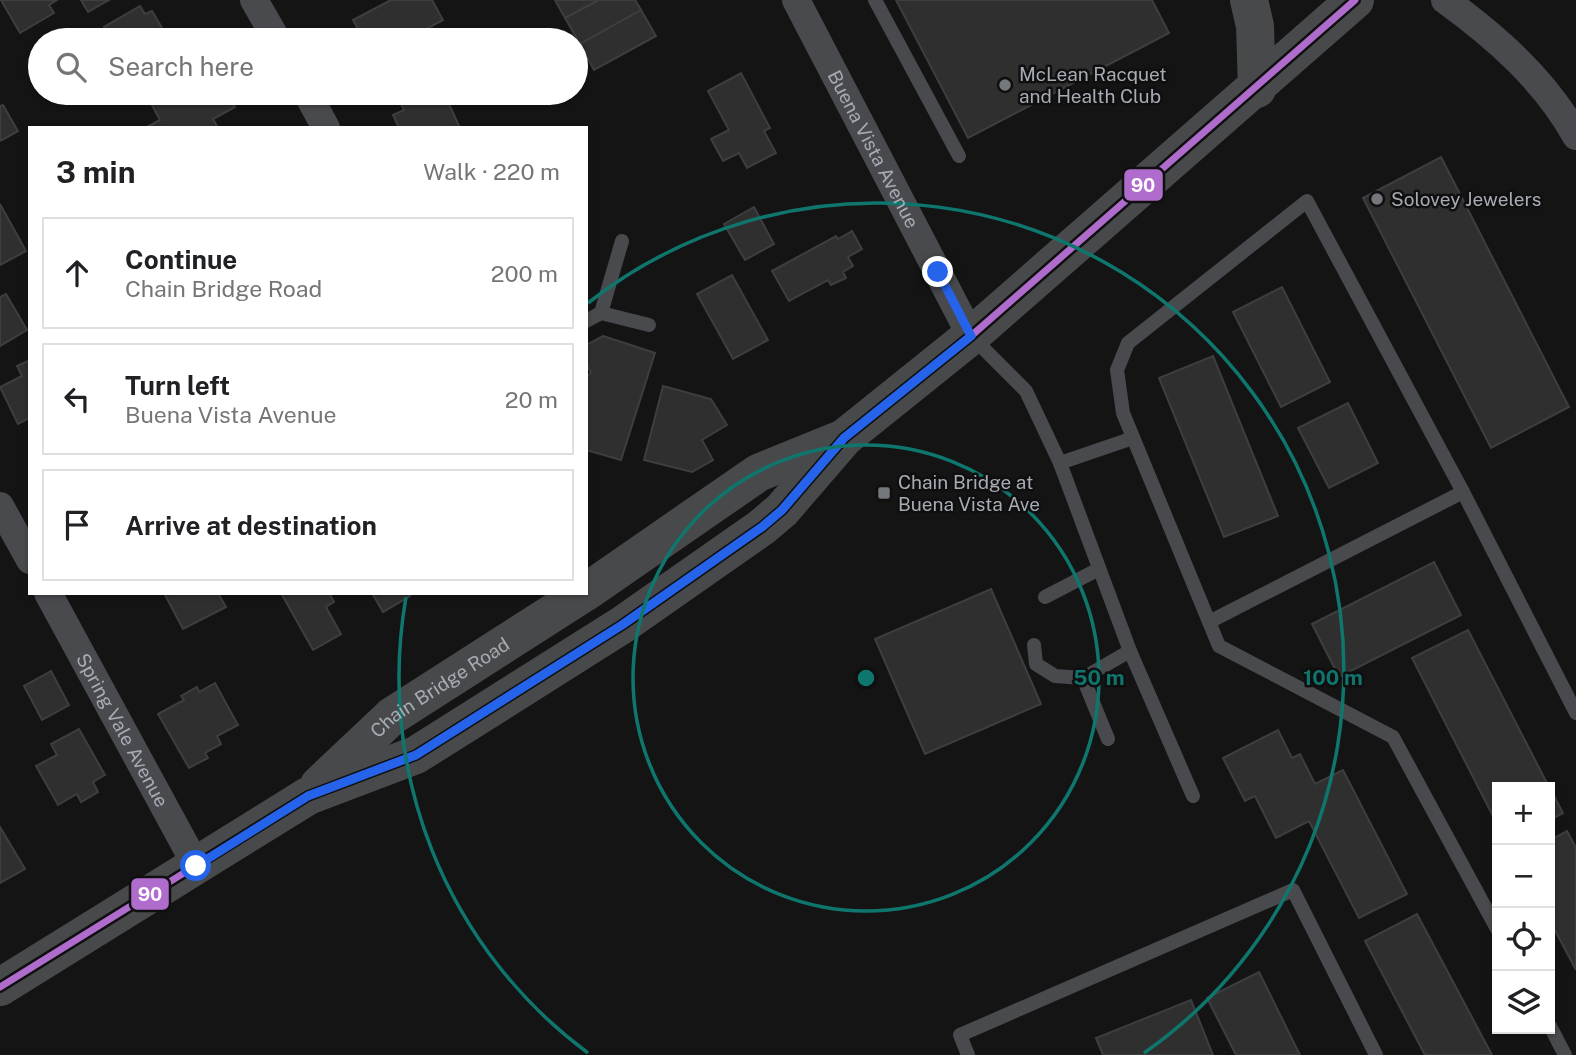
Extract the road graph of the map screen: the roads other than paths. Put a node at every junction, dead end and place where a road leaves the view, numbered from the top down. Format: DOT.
graph roads {
  1 [pos="254,0"];
  2 [pos="796,0"];
  3 [pos="876,0"];
  4 [pos="1249,0"];
  5 [pos="1355,0"];
  6 [pos="1445,0"];
  7 [pos="270,28"];
  8 [pos="1257,89"];
  9 [pos="314,105"];
  10 [pos="325,126"];
  11 [pos="1576,136"];
  12 [pos="959,156"];
  13 [pos="622,240"];
  14 [pos="601,313"];
  15 [pos="588,320"];
  16 [pos="649,325"];
  17 [pos="971,336"];
  18 [pos="844,438"];
  19 [pos="1133,438"];
  20 [pos="1060,463"];
  21 [pos="1463,492"];
  22 [pos="0,506"];
  23 [pos="28,556"];
  24 [pos="1097,570"];
  25 [pos="588,590"];
  26 [pos="49,595"];
  27 [pos="580,595"];
  28 [pos="1045,597"];
  29 [pos="1209,622"];
  30 [pos="1034,645"];
  31 [pos="1130,651"];
  32 [pos="1083,678"];
  33 [pos="1576,713"];
  34 [pos="1108,739"];
  35 [pos="308,796"];
  36 [pos="1193,796"];
  37 [pos="196,866"];
  38 [pos="1492,920"];
  39 [pos="0,987"];
  40 [pos="1554,1034"];
  41 [pos="968,1055"];
  42 [pos="1376,1055"];
  43 [pos="1565,1055"];
  1 -- 7 [label="street"];
  2 -- 17 [label="street, Buena Vista Avenue"];
  3 -- 12 [label="lane"];
  4 -- 8 [label="main road"];
  5 -- 8 [label="main road, Chain Bridge Road"];
  6 -- 11 [label="street"];
  8 -- 17 [label="main road, Chain Bridge Road"];
  9 -- 10 [label="street"];
  13 -- 14 [label="lane"];
  14 -- 15 [label="lane"];
  14 -- 16 [label="lane"];
  17 -- 18 [label="main road, Chain Bridge Road"];
  17 -- 20 [label="lane"];
  18 -- 25 [label="main road, Chain Bridge Road"];
  18 -- 35 [label="main road, Chain Bridge Road"];
  19 -- 20 [label="lane"];
  19 -- 21 [label="lane"];
  19 -- 29 [label="lane"];
  20 -- 24 [label="lane"];
  21 -- 29 [label="lane"];
  21 -- 33 [label="lane"];
  22 -- 23 [label="street"];
  24 -- 28 [label="lane"];
  24 -- 31 [label="lane"];
  26 -- 37 [label="street, Spring Vale Avenue"];
  27 -- 35 [label="main road, Chain Bridge Road"];
  29 -- 38 [label="lane"];
  30 -- 32 [label="lane"];
  31 -- 32 [label="lane"];
  31 -- 36 [label="lane"];
  32 -- 34 [label="lane"];
  35 -- 37 [label="main road, Chain Bridge Road"];
  37 -- 39 [label="main road, Chain Bridge Road"];
  40 -- 43 [label="lane"];
  41 -- 42 [label="lane"];
}
